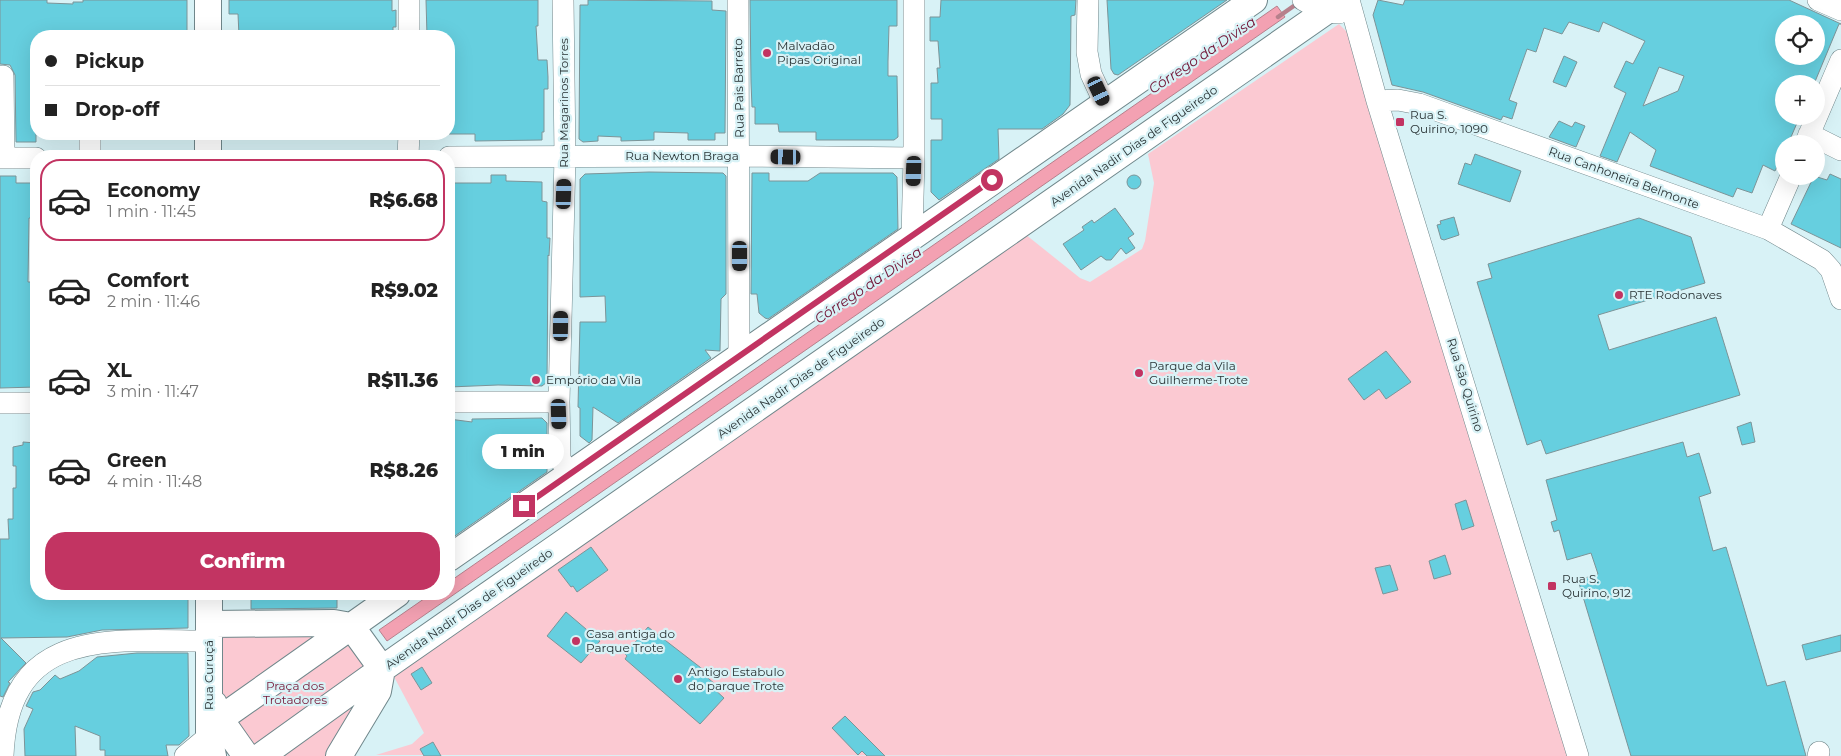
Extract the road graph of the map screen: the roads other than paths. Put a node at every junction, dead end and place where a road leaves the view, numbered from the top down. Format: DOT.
graph roads {
  1 [pos="208,0"];
  2 [pos="409,0"];
  3 [pos="563,0"];
  4 [pos="738,0"];
  5 [pos="914,0"];
  6 [pos="1088,0"];
  7 [pos="1254,0"];
  8 [pos="1818,0"];
  9 [pos="1334,5"];
  10 [pos="1841,10"];
  11 [pos="208,30"];
  12 [pos="409,30"];
  13 [pos="1841,60"];
  14 [pos="3,76"];
  15 [pos="1378,101"];
  16 [pos="1104,102"];
  17 [pos="1809,135"];
  18 [pos="1825,145"];
  19 [pos="1841,150"];
  20 [pos="565,156"];
  21 [pos="740,156"];
  22 [pos="455,157"];
  23 [pos="2,158"];
  24 [pos="30,158"];
  25 [pos="914,158"];
  26 [pos="1787,185"];
  27 [pos="1768,230"];
  28 [pos="912,236"];
  29 [pos="1841,299"];
  30 [pos="739,356"];
  31 [pos="455,402"];
  32 [pos="559,402"];
  33 [pos="0,403"];
  34 [pos="30,403"];
  35 [pos="569,474"];
  36 [pos="455,554"];
  37 [pos="209,600"];
  38 [pos="388,600"];
  39 [pos="351,626"];
  40 [pos="209,633"];
  41 [pos="382,669"];
  42 [pos="214,737"];
  43 [pos="3,756"];
  44 [pos="185,756"];
  45 [pos="246,756"];
  46 [pos="262,756"];
  47 [pos="339,756"];
  48 [pos="1578,756"];
  1 -- 11 [label="main road"];
  2 -- 12 [label="street"];
  3 -- 20 [label="street, Rua Magarinos Torres"];
  4 -- 21 [label="street, Rua Pais Barreto"];
  5 -- 25 [label="street"];
  6 -- 16 [label="street"];
  7 -- 16 [label="main road"];
  8 -- 10 [label="street"];
  9 -- 15 [label="street, Rua São Quirino"];
  9 -- 41 [label="main road, Avenida Nadir Dias de Figueiredo"];
  13 -- 17 [label="street"];
  14 -- 23 [label="street"];
  15 -- 27 [label="street, Rua Canhoneira Belmonte"];
  15 -- 48 [label="street, Rua São Quirino"];
  16 -- 28 [label="main road"];
  18 -- 19 [label="street"];
  20 -- 21 [label="street, Rua Newton Braga"];
  20 -- 22 [label="street, Rua Newton Braga"];
  20 -- 32 [label="street, Rua Magarinos Torres"];
  21 -- 25 [label="street, Rua Newton Braga"];
  21 -- 30 [label="street, Rua Pais Barreto"];
  23 -- 24 [label="street"];
  25 -- 28 [label="street"];
  26 -- 27 [label="street"];
  27 -- 29 [label="street, Rua Canhoneira Belmonte"];
  28 -- 30 [label="main road"];
  30 -- 35 [label="main road"];
  31 -- 32 [label="street"];
  32 -- 35 [label="street, Rua Magarinos Torres"];
  33 -- 34 [label="street"];
  35 -- 36 [label="main road"];
  37 -- 40 [label="main road, Rua Curuçá"];
  38 -- 39 [label="main road"];
  39 -- 40 [label="main road"];
  39 -- 41 [label="main road"];
  39 -- 42 [label="main road"];
  40 -- 42 [label="main road, Rua Curuçá"];
  40 -- 43 [label="street"];
  41 -- 46 [label="main road, Avenida Nadir Dias de Figueiredo"];
  41 -- 47 [label="main road"];
  42 -- 44 [label="street"];
  42 -- 45 [label="main road"];
}
